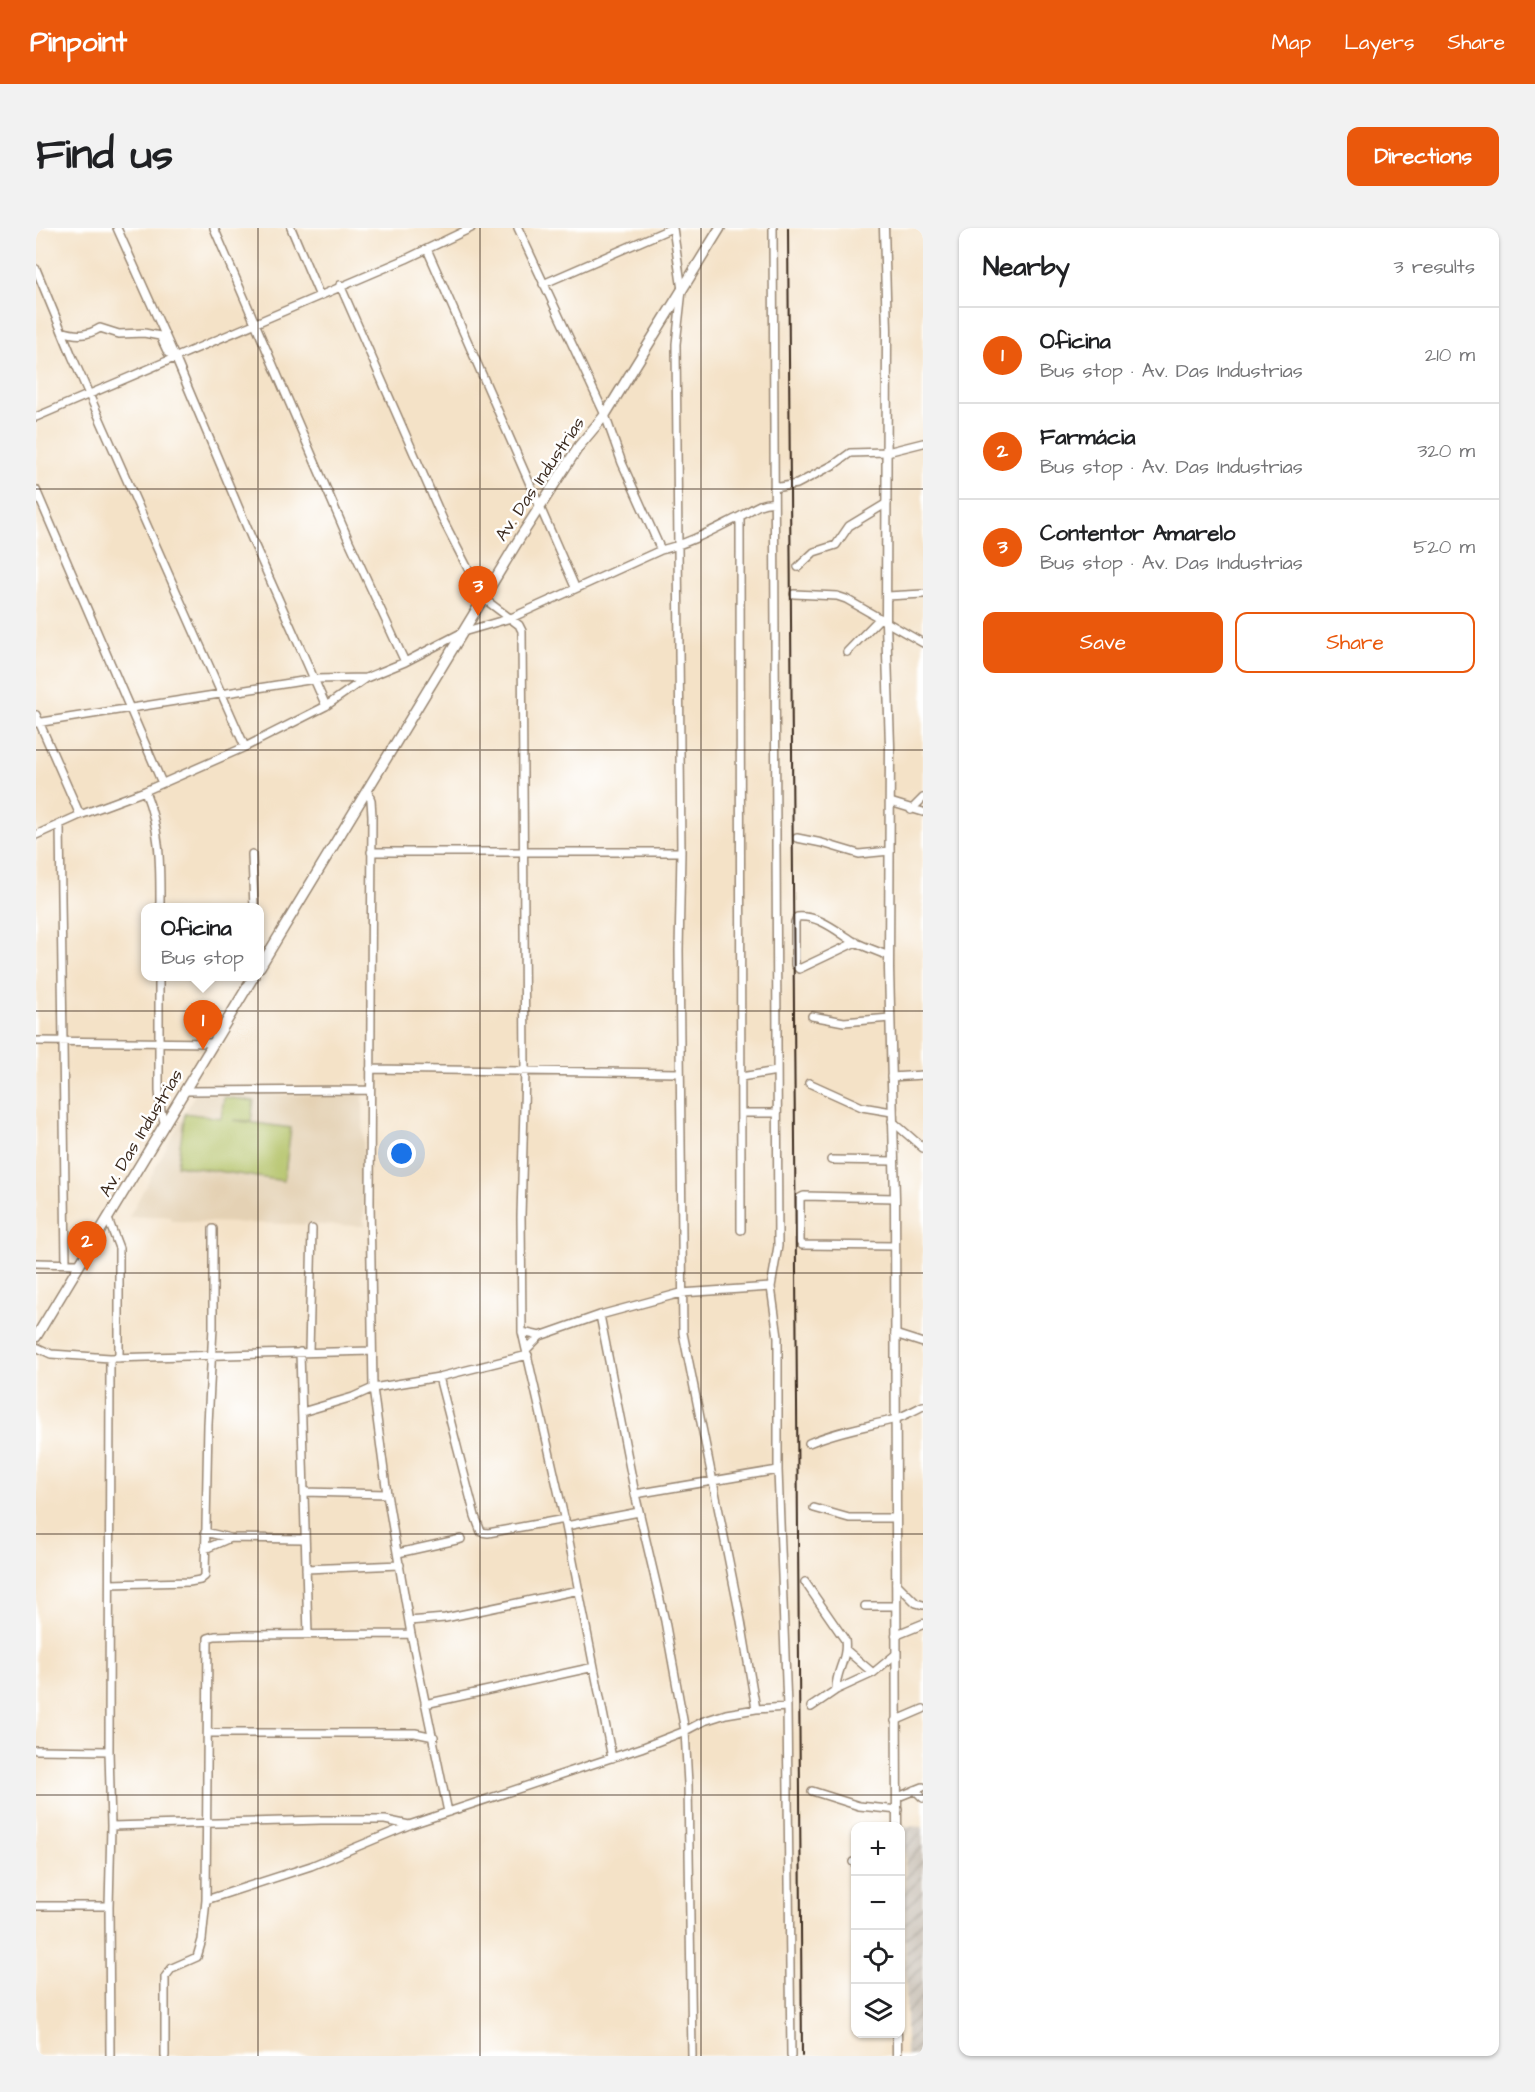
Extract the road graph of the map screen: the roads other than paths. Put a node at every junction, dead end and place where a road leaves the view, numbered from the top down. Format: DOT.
graph roads {
  1 [pos="117,228"];
  2 [pos="214,228"];
  3 [pos="291,228"];
  4 [pos="471,228"];
  5 [pos="518,228"];
  6 [pos="672,228"];
  7 [pos="720,228"];
  8 [pos="773,228"];
  9 [pos="884,228"];
  10 [pos="427,249"];
  11 [pos="36,269"];
  12 [pos="543,284"];
  13 [pos="340,285"];
  14 [pos="682,290"];
  15 [pos="319,294"];
  16 [pos="253,323"];
  17 [pos="62,331"];
  18 [pos="174,355"];
  19 [pos="90,394"];
  20 [pos="605,415"];
  21 [pos="36,417"];
  22 [pos="923,443"];
  23 [pos="887,452"];
  24 [pos="774,488"];
  25 [pos="36,490"];
  26 [pos="774,503"];
  27 [pos="887,503"];
  28 [pos="540,507"];
  29 [pos="740,517"];
  30 [pos="678,546"];
  31 [pos="661,550"];
  32 [pos="798,567"];
  33 [pos="575,588"];
  34 [pos="794,594"];
  35 [pos="923,594"];
  36 [pos="887,596"];
  37 [pos="483,598"];
  38 [pos="511,618"];
  39 [pos="883,620"];
  40 [pos="463,632"];
  41 [pos="923,643"];
  42 [pos="847,652"];
  43 [pos="405,662"];
  44 [pos="366,678"];
  45 [pos="315,680"];
  46 [pos="221,693"];
  47 [pos="326,706"];
  48 [pos="131,709"];
  49 [pos="37,720"];
  50 [pos="245,747"];
  51 [pos="162,783"];
  52 [pos="367,790"];
  53 [pos="145,791"];
  54 [pos="923,798"];
  55 [pos="890,802"];
  56 [pos="911,810"];
  57 [pos="923,812"];
  58 [pos="80,815"];
  59 [pos="60,825"];
  60 [pos="36,835"];
  61 [pos="797,838"];
  62 [pos="890,851"];
  63 [pos="371,852"];
  64 [pos="522,852"];
  65 [pos="681,852"];
  66 [pos="252,854"];
  67 [pos="160,903"];
  68 [pos="254,903"];
  69 [pos="856,942"];
  70 [pos="889,956"];
  71 [pos="264,958"];
  72 [pos="159,981"];
  73 [pos="251,981"];
  74 [pos="812,1016"];
  75 [pos="890,1018"];
  76 [pos="63,1040"];
  77 [pos="36,1041"];
  78 [pos="159,1042"];
  79 [pos="214,1043"];
  80 [pos="370,1069"];
  81 [pos="525,1071"];
  82 [pos="777,1071"];
  83 [pos="680,1073"];
  84 [pos="923,1075"];
  85 [pos="741,1077"];
  86 [pos="891,1077"];
  87 [pos="809,1083"];
  88 [pos="370,1090"];
  89 [pos="186,1091"];
  90 [pos="741,1113"];
  91 [pos="777,1113"];
  92 [pos="892,1117"];
  93 [pos="165,1125"];
  94 [pos="923,1148"];
  95 [pos="831,1160"];
  96 [pos="893,1161"];
  97 [pos="895,1198"];
  98 [pos="108,1219"];
  99 [pos="213,1229"];
  100 [pos="312,1229"];
  101 [pos="741,1230"];
  102 [pos="895,1246"];
  103 [pos="36,1263"];
  104 [pos="66,1263"];
  105 [pos="80,1264"];
  106 [pos="771,1287"];
  107 [pos="681,1293"];
  108 [pos="600,1315"];
  109 [pos="522,1332"];
  110 [pos="895,1334"];
  111 [pos="540,1336"];
  112 [pos="36,1337"];
  113 [pos="923,1343"];
  114 [pos="36,1347"];
  115 [pos="309,1351"];
  116 [pos="372,1351"];
  117 [pos="300,1352"];
  118 [pos="527,1352"];
  119 [pos="210,1356"];
  120 [pos="110,1358"];
  121 [pos="119,1358"];
  122 [pos="439,1377"];
  123 [pos="373,1388"];
  124 [pos="923,1406"];
  125 [pos="302,1413"];
  126 [pos="896,1419"];
  127 [pos="810,1443"];
  128 [pos="778,1470"];
  129 [pos="712,1481"];
  130 [pos="304,1492"];
  131 [pos="387,1494"];
  132 [pos="635,1494"];
  133 [pos="814,1508"];
  134 [pos="639,1512"];
  135 [pos="895,1518"];
  136 [pos="566,1522"];
  137 [pos="205,1532"];
  138 [pos="230,1538"];
  139 [pos="305,1539"];
  140 [pos="461,1539"];
  141 [pos="205,1549"];
  142 [pos="398,1553"];
  143 [pos="400,1565"];
  144 [pos="306,1569"];
  145 [pos="805,1582"];
  146 [pos="896,1583"];
  147 [pos="110,1584"];
  148 [pos="579,1590"];
  149 [pos="923,1605"];
  150 [pos="865,1606"];
  151 [pos="896,1606"];
  152 [pos="409,1621"];
  153 [pos="923,1624"];
  154 [pos="308,1635"];
  155 [pos="411,1635"];
  156 [pos="896,1635"];
  157 [pos="846,1650"];
  158 [pos="896,1654"];
  159 [pos="594,1667"];
  160 [pos="873,1673"];
  161 [pos="836,1690"];
  162 [pos="425,1704"];
  163 [pos="787,1707"];
  164 [pos="811,1707"];
  165 [pos="756,1709"];
  166 [pos="923,1709"];
  167 [pos="896,1721"];
  168 [pos="430,1723"];
  169 [pos="685,1731"];
  170 [pos="415,1732"];
  171 [pos="208,1733"];
  172 [pos="434,1737"];
  173 [pos="36,1750"];
  174 [pos="109,1751"];
  175 [pos="612,1758"];
  176 [pos="919,1789"];
  177 [pos="812,1791"];
  178 [pos="898,1797"];
  179 [pos="923,1797"];
  180 [pos="898,1810"];
  181 [pos="448,1812"];
  182 [pos="205,1822"];
  183 [pos="897,1822"];
  184 [pos="409,1825"];
  185 [pos="111,1826"];
  186 [pos="206,1900"];
  187 [pos="36,1906"];
  188 [pos="109,1906"];
  189 [pos="897,2038"];
  190 [pos="110,2056"];
  191 [pos="165,2056"];
  192 [pos="692,2056"];
  193 [pos="791,2056"];
  194 [pos="897,2056"];
  1 -- 18 [label="street"];
  2 -- 16 [label="street"];
  3 -- 15 [label="street"];
  4 -- 10 [label="street"];
  5 -- 12 [label="street"];
  6 -- 12 [label="street"];
  6 -- 14 [label="street"];
  7 -- 14 [label="main road, Av. Das Industrias"];
  8 -- 24 [label="street"];
  9 -- 23 [label="street"];
  10 -- 13 [label="street"];
  10 -- 28 [label="street"];
  11 -- 17 [label="street"];
  12 -- 20 [label="street"];
  13 -- 15 [label="street"];
  13 -- 37 [label="street"];
  14 -- 20 [label="main road, Av. Das Industrias"];
  14 -- 30 [label="street"];
  15 -- 16 [label="street"];
  16 -- 18 [label="street"];
  16 -- 43 [label="street"];
  17 -- 18 [label="street"];
  17 -- 19 [label="street"];
  18 -- 19 [label="street"];
  18 -- 45 [label="street"];
  19 -- 21 [label="street"];
  19 -- 46 [label="street"];
  20 -- 28 [label="main road, Av. Das Industrias"];
  20 -- 31 [label="street"];
  22 -- 23 [label="street"];
  23 -- 24 [label="street"];
  23 -- 27 [label="street"];
  24 -- 26 [label="street"];
  25 -- 48 [label="street"];
  26 -- 29 [label="street"];
  26 -- 82 [label="street"];
  27 -- 32 [label="street"];
  27 -- 36 [label="street"];
  28 -- 33 [label="street"];
  28 -- 37 [label="main road, Av. Das Industrias"];
  29 -- 30 [label="street"];
  29 -- 85 [label="street"];
  30 -- 31 [label="street"];
  30 -- 65 [label="street"];
  31 -- 33 [label="street"];
  33 -- 38 [label="street"];
  34 -- 39 [label="street"];
  35 -- 36 [label="street"];
  36 -- 39 [label="street"];
  37 -- 38 [label="street"];
  37 -- 40 [label="main road, Av. Das Industrias"];
  38 -- 40 [label="street"];
  38 -- 64 [label="street"];
  39 -- 41 [label="street"];
  39 -- 42 [label="street"];
  39 -- 55 [label="street"];
  40 -- 43 [label="street"];
  40 -- 52 [label="main road, Av. Das Industrias"];
  43 -- 44 [label="street"];
  44 -- 45 [label="street"];
  44 -- 47 [label="street"];
  45 -- 46 [label="street"];
  45 -- 47 [label="street"];
  46 -- 48 [label="street"];
  46 -- 50 [label="street"];
  47 -- 50 [label="street"];
  48 -- 49 [label="street"];
  48 -- 51 [label="street"];
  49 -- 58 [label="street"];
  50 -- 51 [label="street"];
  51 -- 53 [label="street"];
  52 -- 63 [label="street"];
  52 -- 71 [label="main road, Av. Das Industrias"];
  53 -- 58 [label="street"];
  53 -- 67 [label="street"];
  54 -- 56 [label="street"];
  55 -- 56 [label="street"];
  55 -- 62 [label="street"];
  56 -- 57 [label="street"];
  58 -- 59 [label="street"];
  59 -- 60 [label="street"];
  59 -- 76 [label="street"];
  61 -- 62 [label="street"];
  62 -- 70 [label="street"];
  63 -- 64 [label="street"];
  63 -- 80 [label="street"];
  64 -- 65 [label="street"];
  64 -- 81 [label="street"];
  65 -- 83 [label="street"];
  66 -- 68 [label="street"];
  69 -- 69 [label="street"];
  69 -- 70 [label="street"];
  70 -- 75 [label="street"];
  72 -- 78 [label="street"];
  73 -- 79 [label="main road, Av. Das Industrias"];
  74 -- 75 [label="street"];
  75 -- 86 [label="street"];
  76 -- 77 [label="street"];
  76 -- 78 [label="street"];
  76 -- 104 [label="street"];
  78 -- 79 [label="street"];
  78 -- 93 [label="street"];
  79 -- 89 [label="main road, Av. Das Industrias"];
  80 -- 81 [label="street"];
  80 -- 88 [label="street"];
  81 -- 83 [label="street"];
  81 -- 109 [label="street"];
  82 -- 85 [label="street"];
  82 -- 91 [label="street"];
  83 -- 107 [label="street"];
  84 -- 86 [label="street"];
  85 -- 90 [label="street"];
  86 -- 92 [label="street"];
  87 -- 92 [label="street"];
  88 -- 89 [label="street"];
  88 -- 116 [label="street"];
  89 -- 93 [label="main road, Av. Das Industrias"];
  90 -- 91 [label="street"];
  90 -- 101 [label="street"];
  91 -- 106 [label="street"];
  92 -- 94 [label="street"];
  92 -- 96 [label="street"];
  93 -- 98 [label="main road, Av. Das Industrias"];
  95 -- 96 [label="street"];
  96 -- 97 [label="street"];
  97 -- 102 [label="street"];
  97 -- 102 [label="street"];
  98 -- 105 [label="main road, Av. Das Industrias"];
  98 -- 121 [label="street"];
  99 -- 119 [label="street"];
  100 -- 115 [label="street"];
  102 -- 110 [label="street"];
  103 -- 104 [label="street"];
  104 -- 105 [label="street"];
  105 -- 112 [label="main road, Av. Das Industrias"];
  106 -- 107 [label="street"];
  106 -- 128 [label="street"];
  107 -- 108 [label="street"];
  107 -- 129 [label="street"];
  108 -- 111 [label="street"];
  108 -- 132 [label="street"];
  109 -- 111 [label="street"];
  109 -- 118 [label="street"];
  110 -- 113 [label="street"];
  110 -- 126 [label="street"];
  111 -- 118 [label="street"];
  114 -- 120 [label="street"];
  115 -- 116 [label="street"];
  115 -- 117 [label="street"];
  116 -- 123 [label="street"];
  117 -- 119 [label="street"];
  117 -- 125 [label="street"];
  118 -- 122 [label="street"];
  118 -- 136 [label="street"];
  119 -- 121 [label="street"];
  119 -- 137 [label="street"];
  120 -- 121 [label="street"];
  120 -- 147 [label="street"];
  122 -- 123 [label="street"];
  122 -- 136 [label="street"];
  123 -- 125 [label="street"];
  123 -- 131 [label="street"];
  124 -- 126 [label="street"];
  125 -- 130 [label="street"];
  126 -- 127 [label="street"];
  126 -- 135 [label="street"];
  128 -- 129 [label="street"];
  128 -- 163 [label="street"];
  129 -- 132 [label="street"];
  129 -- 165 [label="street"];
  130 -- 131 [label="street"];
  130 -- 139 [label="street"];
  131 -- 142 [label="street"];
  132 -- 134 [label="street"];
  133 -- 135 [label="street"];
  134 -- 136 [label="street"];
  134 -- 169 [label="street"];
  135 -- 146 [label="street"];
  136 -- 148 [label="street"];
  137 -- 138 [label="street"];
  137 -- 141 [label="street"];
  138 -- 139 [label="street"];
  138 -- 141 [label="street"];
  139 -- 144 [label="street"];
  140 -- 142 [label="street"];
  141 -- 147 [label="street"];
  142 -- 143 [label="street"];
  143 -- 144 [label="street"];
  143 -- 152 [label="street"];
  144 -- 154 [label="street"];
  145 -- 157 [label="street"];
  146 -- 149 [label="street"];
  146 -- 151 [label="street"];
  147 -- 174 [label="street"];
  148 -- 152 [label="street"];
  148 -- 159 [label="street"];
  150 -- 151 [label="street"];
  151 -- 156 [label="street"];
  152 -- 155 [label="street"];
  153 -- 156 [label="street"];
  154 -- 155 [label="street"];
  154 -- 171 [label="street"];
  155 -- 162 [label="street"];
  156 -- 158 [label="street"];
  157 -- 160 [label="street"];
  157 -- 161 [label="street"];
  158 -- 160 [label="street"];
  158 -- 167 [label="street"];
  159 -- 162 [label="street"];
  159 -- 175 [label="street"];
  160 -- 161 [label="street"];
  161 -- 164 [label="street"];
  162 -- 168 [label="street"];
  163 -- 165 [label="street"];
  163 -- 193 [label="street"];
  165 -- 169 [label="street"];
  166 -- 167 [label="street"];
  167 -- 178 [label="street"];
  168 -- 170 [label="street"];
  168 -- 172 [label="street"];
  169 -- 175 [label="street"];
  169 -- 192 [label="street"];
  170 -- 171 [label="street"];
  170 -- 172 [label="street"];
  171 -- 182 [label="street"];
  172 -- 181 [label="street"];
  173 -- 174 [label="street"];
  174 -- 185 [label="street"];
  175 -- 181 [label="street"];
  176 -- 178 [label="street"];
  176 -- 179 [label="street"];
  177 -- 180 [label="street"];
  178 -- 180 [label="street"];
  180 -- 183 [label="street"];
  181 -- 184 [label="street"];
  182 -- 184 [label="street"];
  182 -- 185 [label="street"];
  182 -- 186 [label="street"];
  184 -- 186 [label="street"];
  185 -- 188 [label="street"];
  186 -- 191 [label="street"];
  187 -- 188 [label="street"];
  188 -- 190 [label="street"];
  189 -- 194 [label="street"];
}
